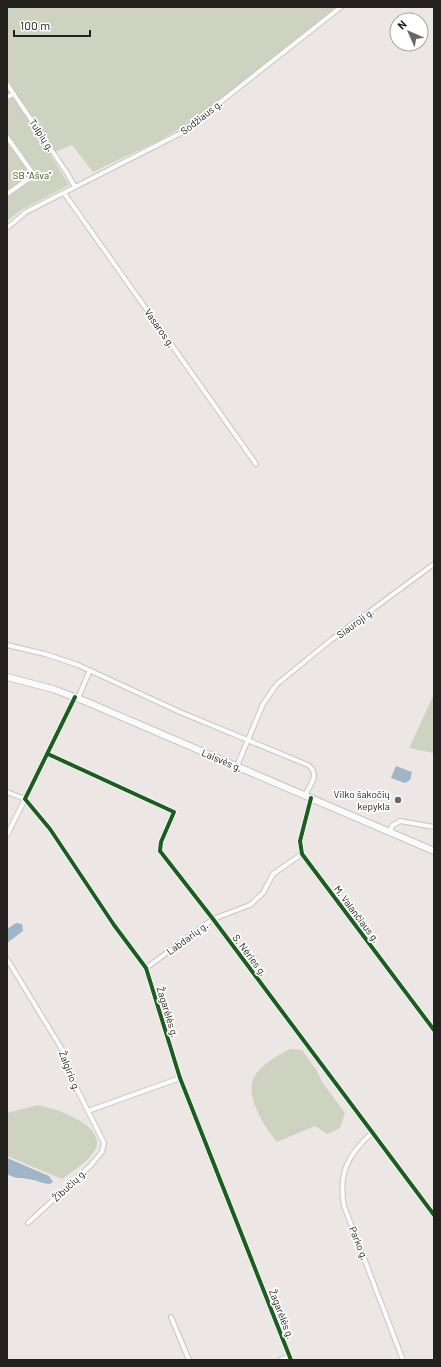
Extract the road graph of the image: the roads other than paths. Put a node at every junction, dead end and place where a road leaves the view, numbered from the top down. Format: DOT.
graph roads {
  1 [pos="340,7"];
  2 [pos="7,84"];
  3 [pos="14,94"];
  4 [pos="7,97"];
  5 [pos="7,137"];
  6 [pos="75,188"];
  7 [pos="64,193"];
  8 [pos="7,194"];
  9 [pos="7,228"];
  10 [pos="256,464"];
  11 [pos="434,564"];
  12 [pos="7,645"];
  13 [pos="90,670"];
  14 [pos="7,677"];
  15 [pos="76,698"];
  16 [pos="247,740"];
  17 [pos="48,754"];
  18 [pos="237,766"];
  19 [pos="7,792"];
  20 [pos="308,797"];
  21 [pos="25,799"];
  22 [pos="434,827"];
  23 [pos="390,832"];
  24 [pos="7,835"];
  25 [pos="434,851"];
  26 [pos="302,854"];
  27 [pos="213,919"];
  28 [pos="7,959"];
  29 [pos="146,968"];
  30 [pos="434,1030"];
  31 [pos="180,1078"];
  32 [pos="88,1111"];
  33 [pos="373,1132"];
  34 [pos="104,1143"];
  35 [pos="434,1215"];
  36 [pos="28,1223"];
  37 [pos="171,1317"];
  38 [pos="290,1358"];
  39 [pos="189,1360"];
  40 [pos="280,1360"];
  41 [pos="403,1360"];
  1 -- 6 [label="street, Sodžiaus g."];
  2 -- 3 [label="street, Tulpių g."];
  3 -- 4 [label="street"];
  3 -- 6 [label="street, Tulpių g."];
  5 -- 8 [label="street"];
  6 -- 7 [label="street, Sodžiaus g."];
  7 -- 9 [label="street, Sodžiaus g."];
  7 -- 10 [label="street, Vasaros g."];
  11 -- 16 [label="street, Siauroji g."];
  12 -- 13 [label="street"];
  13 -- 15 [label="street"];
  13 -- 16 [label="street"];
  14 -- 15 [label="main road, Laisvės g."];
  15 -- 17 [label="street"];
  15 -- 18 [label="main road, Laisvės g."];
  16 -- 18 [label="street, Siauroji g."];
  16 -- 20 [label="street"];
  17 -- 21 [label="street"];
  17 -- 27 [label="street, S. Nėries g."];
  18 -- 20 [label="main road, Laisvės g."];
  19 -- 21 [label="street"];
  20 -- 23 [label="main road, Laisvės g."];
  20 -- 26 [label="street"];
  21 -- 24 [label="street"];
  21 -- 29 [label="street, Žagarėlės g."];
  22 -- 23 [label="street"];
  23 -- 25 [label="main road, Laisvės g."];
  26 -- 27 [label="street, Labdarių g."];
  26 -- 30 [label="street, M. Valančiaus g."];
  27 -- 29 [label="street, Labdarių g."];
  27 -- 33 [label="street, S. Nėries g."];
  28 -- 32 [label="street, Žalgirio g."];
  29 -- 31 [label="street, Žagarėlės g."];
  31 -- 32 [label="street"];
  31 -- 38 [label="street, Žagarėlės g."];
  32 -- 34 [label="street, Žalgirio g."];
  33 -- 35 [label="street, S. Nėries g."];
  33 -- 41 [label="street, Parko g."];
  34 -- 36 [label="street, Žibučių g."];
  37 -- 39 [label="street"];
  38 -- 40 [label="street"];
}
